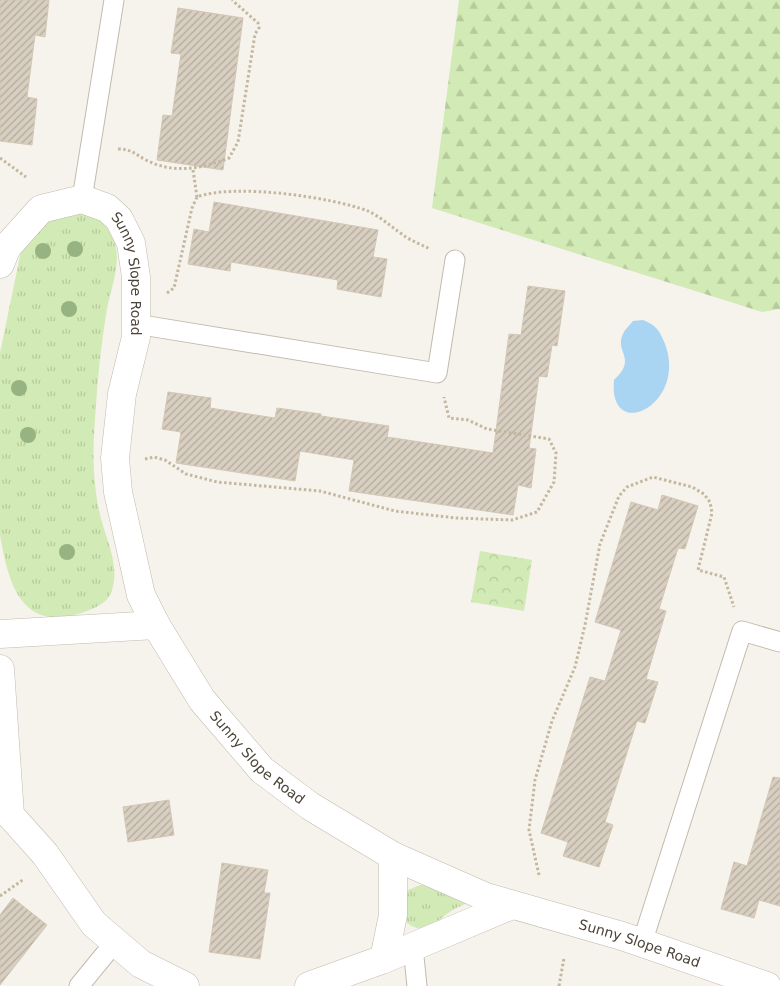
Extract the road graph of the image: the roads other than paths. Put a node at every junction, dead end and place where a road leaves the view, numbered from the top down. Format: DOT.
graph roads {
  1 [pos="114,0"];
  2 [pos="82,199"];
  3 [pos="455,260"];
  4 [pos="0,264"];
  5 [pos="136,324"];
  6 [pos="156,625"];
  7 [pos="0,634"];
  8 [pos="780,642"];
  9 [pos="0,669"];
  10 [pos="5,817"];
  11 [pos="393,856"];
  12 [pos="512,905"];
  13 [pos="115,942"];
  14 [pos="642,943"];
  15 [pos="413,947"];
  16 [pos="384,959"];
  17 [pos="79,986"];
  18 [pos="185,986"];
  19 [pos="309,986"];
  20 [pos="417,986"];
  21 [pos="767,986"];
  1 -- 2 [label="lane"];
  2 -- 4 [label="street"];
  2 -- 5 [label="street, Sunny Slope Road"];
  3 -- 5 [label="lane"];
  5 -- 6 [label="street, Sunny Slope Road"];
  6 -- 7 [label="street"];
  6 -- 11 [label="street, Sunny Slope Road"];
  8 -- 14 [label="lane"];
  9 -- 10 [label="street"];
  10 -- 13 [label="street"];
  11 -- 12 [label="street, Sunny Slope Road"];
  11 -- 16 [label="street"];
  12 -- 14 [label="street, Sunny Slope Road"];
  12 -- 15 [label="street"];
  13 -- 17 [label="lane"];
  13 -- 18 [label="street"];
  14 -- 21 [label="street, Sunny Slope Road"];
  15 -- 16 [label="street"];
  15 -- 20 [label="lane"];
  16 -- 19 [label="street"];
}
